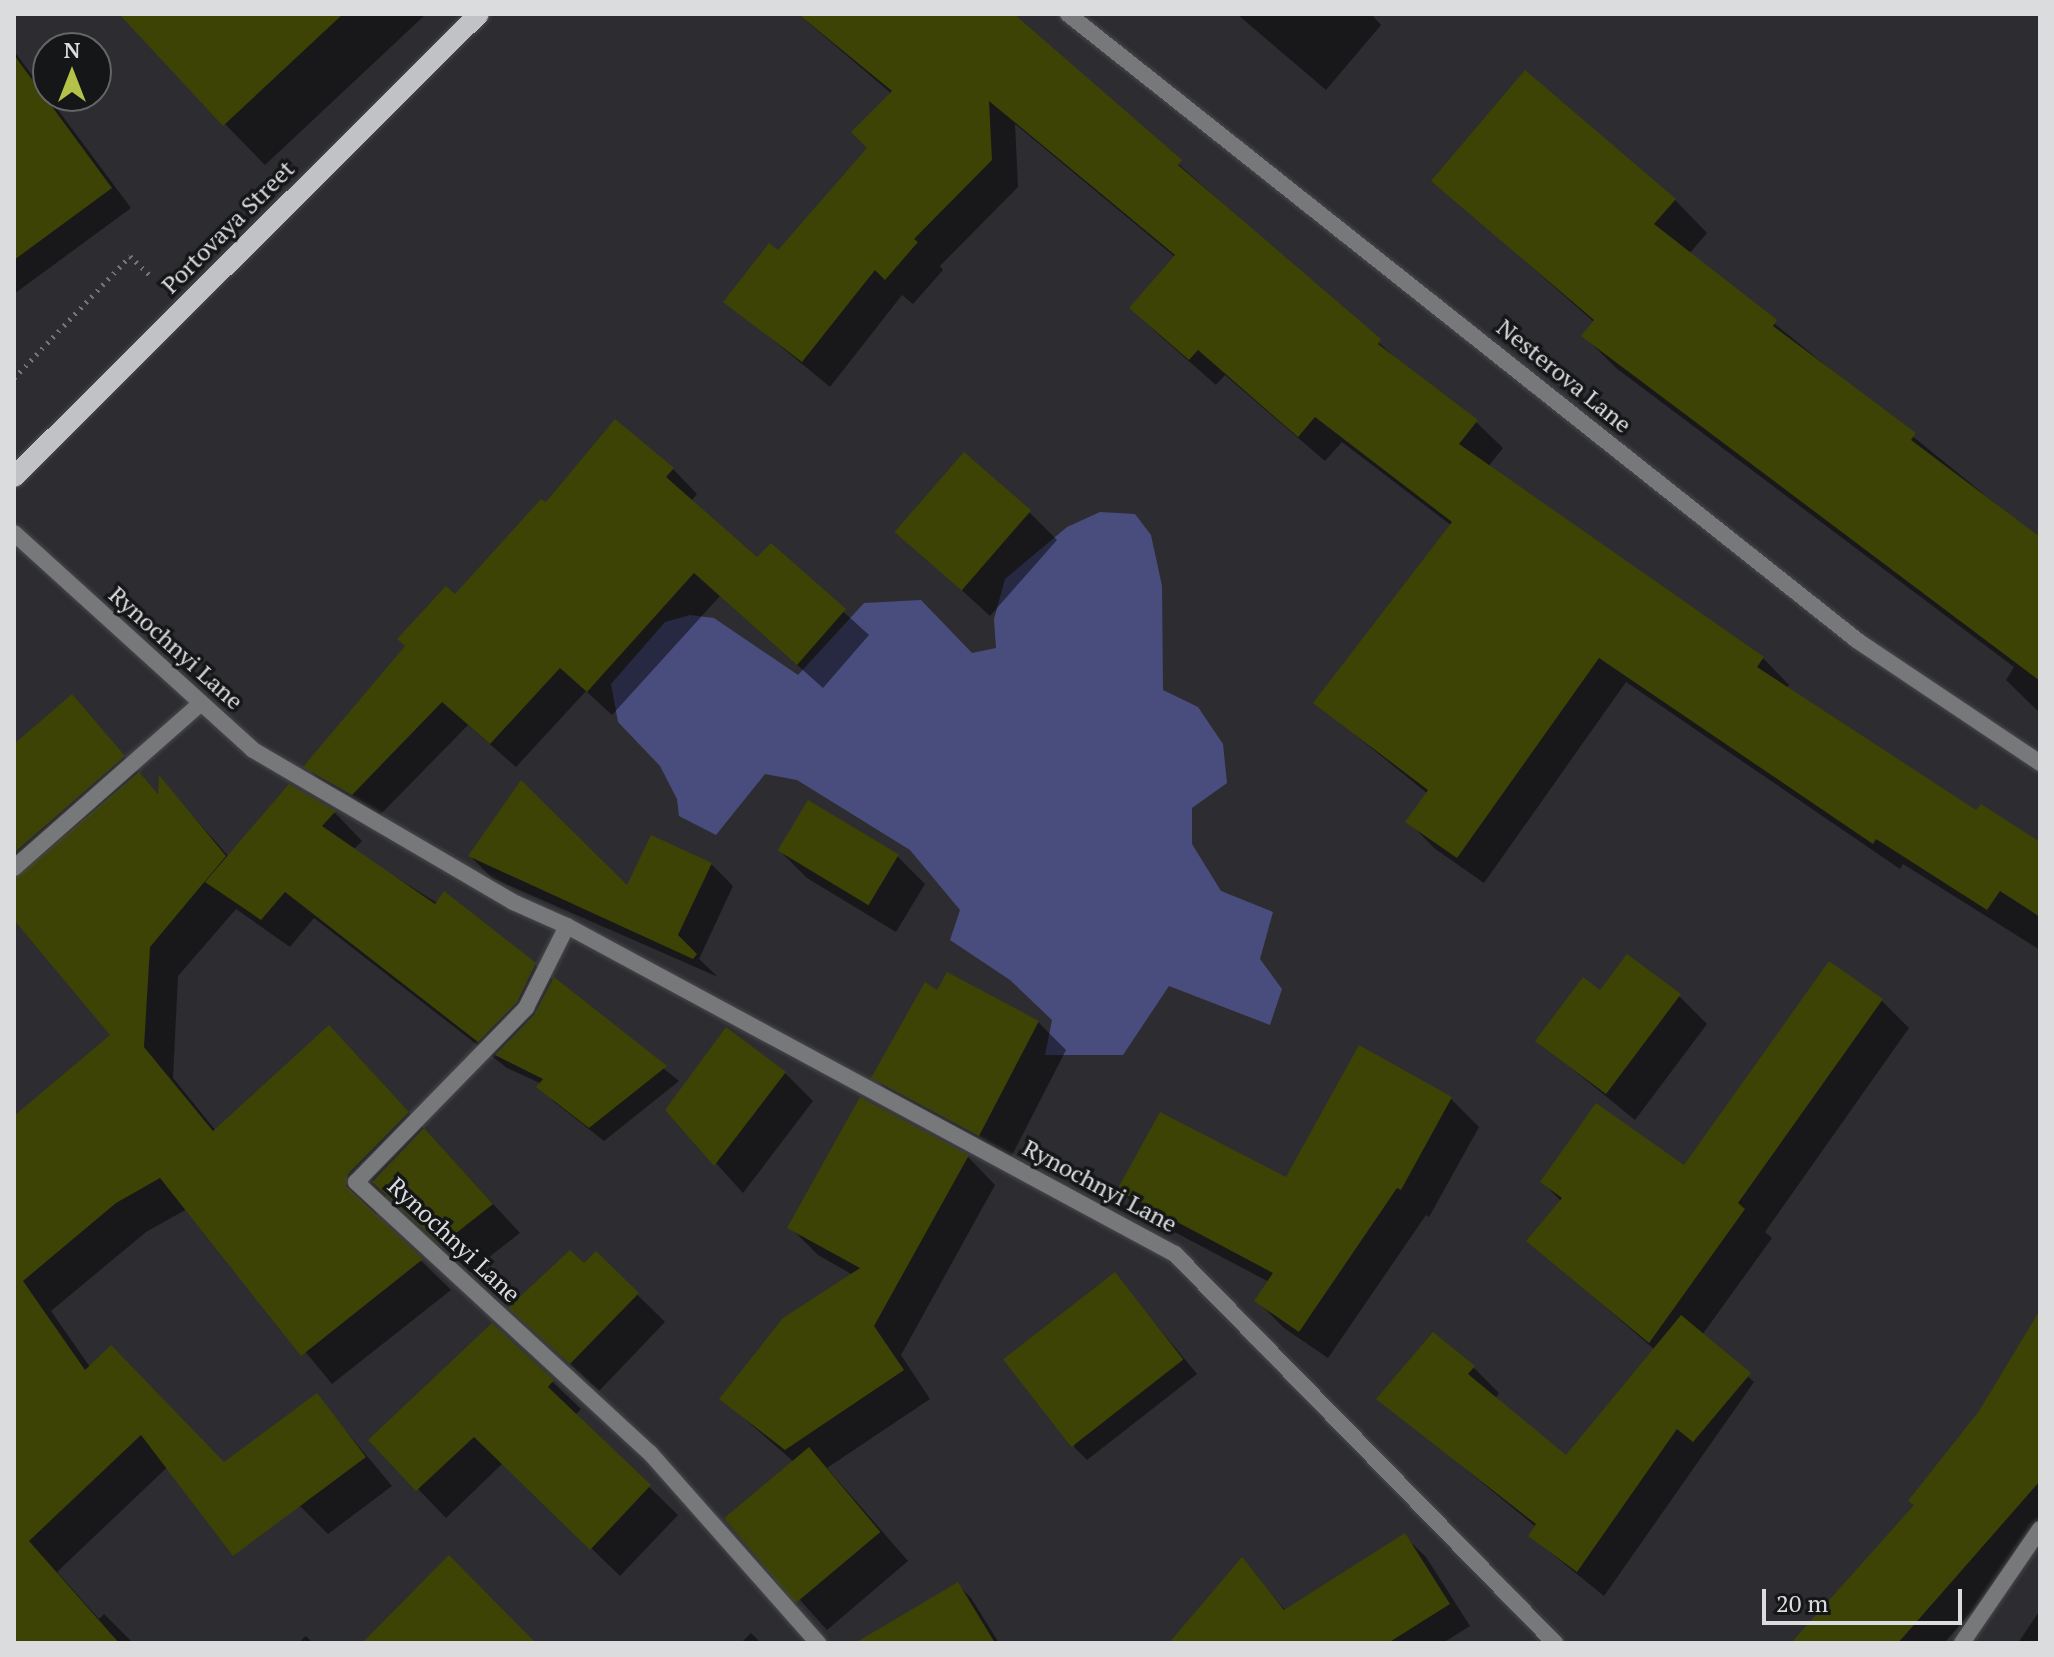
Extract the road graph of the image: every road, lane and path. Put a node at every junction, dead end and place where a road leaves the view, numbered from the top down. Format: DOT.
graph roads {
  1 [pos="479,14"];
  2 [pos="1068,14"];
  3 [pos="184,307"];
  4 [pos="14,378"];
  5 [pos="14,477"];
  6 [pos="14,533"];
  7 [pos="201,703"];
  8 [pos="2040,763"];
  9 [pos="14,868"];
  10 [pos="567,926"];
  11 [pos="2040,1529"];
  12 [pos="818,1643"];
  13 [pos="1555,1643"];
  14 [pos="1962,1643"];
  1 -- 3 [label="main road, Portovaya Street"];
  2 -- 8 [label="street, Nesterova Lane"];
  3 -- 4 [label="path"];
  3 -- 5 [label="main road, Portovaya Street"];
  6 -- 7 [label="street, Rynochnyi Lane"];
  7 -- 9 [label="street"];
  7 -- 10 [label="street, Rynochnyi Lane"];
  10 -- 12 [label="street, Rynochnyi Lane"];
  10 -- 13 [label="street, Rynochnyi Lane"];
  11 -- 14 [label="street"];
}
